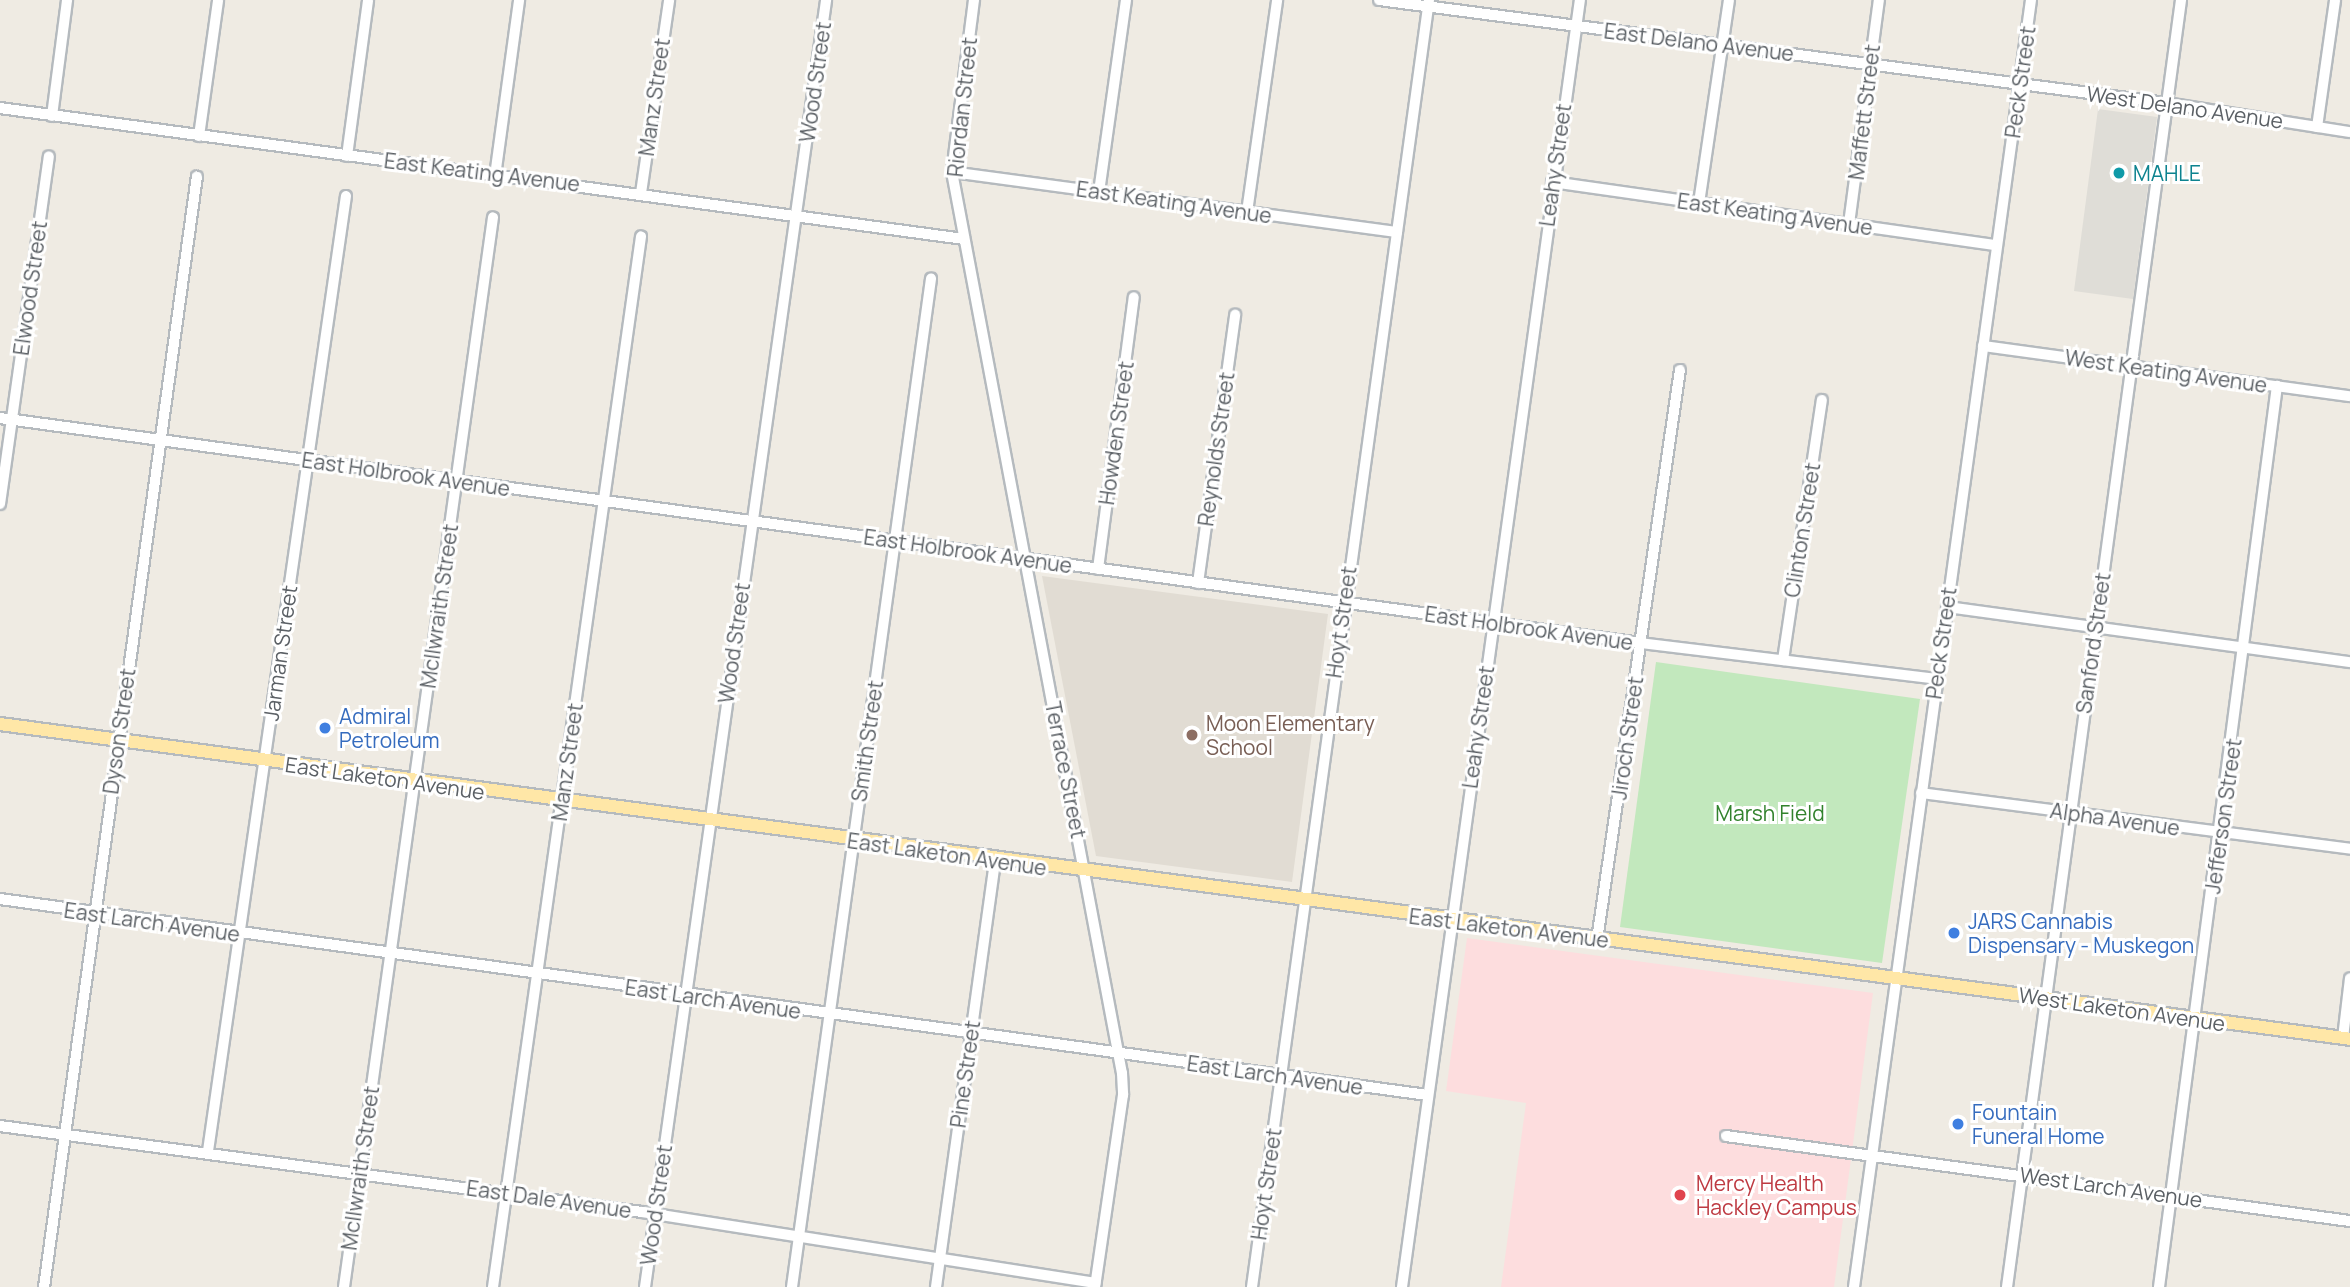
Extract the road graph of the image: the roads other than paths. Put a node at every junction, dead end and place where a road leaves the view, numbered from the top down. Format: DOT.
graph roads {
  1 [pos="67,0"];
  2 [pos="218,0"];
  3 [pos="368,0"];
  4 [pos="519,0"];
  5 [pos="668,0"];
  6 [pos="825,0"];
  7 [pos="974,0"];
  8 [pos="1126,0"];
  9 [pos="1277,0"];
  10 [pos="1379,0"];
  11 [pos="1580,0"];
  12 [pos="1729,0"];
  13 [pos="1879,0"];
  14 [pos="2031,0"];
  15 [pos="2181,0"];
  16 [pos="2335,0"];
  17 [pos="1429,3"];
  18 [pos="1576,26"];
  19 [pos="1722,45"];
  20 [pos="1870,64"];
  21 [pos="2019,84"];
  22 [pos="2166,103"];
  23 [pos="0,108"];
  24 [pos="52,116"];
  25 [pos="2317,127"];
  26 [pos="2350,132"];
  27 [pos="199,136"];
  28 [pos="49,156"];
  29 [pos="347,156"];
  30 [pos="952,172"];
  31 [pos="197,176"];
  32 [pos="495,176"];
  33 [pos="1552,182"];
  34 [pos="1099,192"];
  35 [pos="641,193"];
  36 [pos="346,196"];
  37 [pos="1699,203"];
  38 [pos="1247,212"];
  39 [pos="797,216"];
  40 [pos="493,217"];
  41 [pos="1849,224"];
  42 [pos="1397,232"];
  43 [pos="641,236"];
  44 [pos="964,239"];
  45 [pos="1997,246"];
  46 [pos="967,254"];
  47 [pos="931,279"];
  48 [pos="1135,297"];
  49 [pos="1236,315"];
  50 [pos="1983,346"];
  51 [pos="2131,366"];
  52 [pos="1680,370"];
  53 [pos="2277,386"];
  54 [pos="2350,396"];
  55 [pos="1822,400"];
  56 [pos="0,418"];
  57 [pos="12,420"];
  58 [pos="160,440"];
  59 [pos="308,460"];
  60 [pos="456,481"];
  61 [pos="603,501"];
  62 [pos="0,504"];
  63 [pos="751,522"];
  64 [pos="895,541"];
  65 [pos="1026,559"];
  66 [pos="1098,569"];
  67 [pos="1198,583"];
  68 [pos="1344,601"];
  69 [pos="1947,607"];
  70 [pos="1493,622"];
  71 [pos="2095,626"];
  72 [pos="1640,643"];
  73 [pos="2246,647"];
  74 [pos="1783,660"];
  75 [pos="2350,662"];
  76 [pos="1936,679"];
  77 [pos="0,724"];
  78 [pos="118,740"];
  79 [pos="265,762"];
  80 [pos="414,782"];
  81 [pos="1921,793"];
  82 [pos="562,802"];
  83 [pos="2069,811"];
  84 [pos="709,821"];
  85 [pos="2221,834"];
  86 [pos="854,841"];
  87 [pos="2350,849"];
  88 [pos="995,860"];
  89 [pos="1085,872"];
  90 [pos="0,899"];
  91 [pos="1304,902"];
  92 [pos="94,914"];
  93 [pos="1451,920"];
  94 [pos="241,934"];
  95 [pos="1598,940"];
  96 [pos="389,955"];
  97 [pos="537,975"];
  98 [pos="1895,977"];
  99 [pos="2350,978"];
  100 [pos="685,995"];
  101 [pos="2044,999"];
  102 [pos="830,1015"];
  103 [pos="2195,1019"];
  104 [pos="970,1034"];
  105 [pos="2346,1039"];
  106 [pos="1119,1054"];
  107 [pos="1280,1076"];
  108 [pos="1427,1095"];
  109 [pos="0,1126"];
  110 [pos="65,1135"];
  111 [pos="1726,1136"];
  112 [pos="208,1151"];
  113 [pos="1872,1155"];
  114 [pos="359,1173"];
  115 [pos="2021,1174"];
  116 [pos="506,1194"];
  117 [pos="2171,1197"];
  118 [pos="654,1217"];
  119 [pos="2350,1221"];
  120 [pos="799,1239"];
  121 [pos="939,1259"];
  122 [pos="1095,1285"];
  123 [pos="44,1287"];
  124 [pos="345,1287"];
  125 [pos="494,1287"];
  126 [pos="645,1287"];
  127 [pos="792,1287"];
  128 [pos="936,1287"];
  129 [pos="1252,1287"];
  130 [pos="1402,1287"];
  131 [pos="1854,1287"];
  132 [pos="2007,1287"];
  133 [pos="2159,1287"];
  1 -- 24 [label="street"];
  2 -- 27 [label="street"];
  3 -- 29 [label="street"];
  4 -- 32 [label="street"];
  5 -- 35 [label="street, Manz Street"];
  6 -- 39 [label="street, Wood Street"];
  7 -- 30 [label="street, Riordan Street"];
  8 -- 34 [label="street"];
  9 -- 38 [label="street"];
  10 -- 17 [label="street, East Delano Avenue"];
  11 -- 18 [label="street, Leahy Street"];
  12 -- 19 [label="street"];
  13 -- 20 [label="street, Maffett Street"];
  14 -- 21 [label="street, Peck Street"];
  15 -- 22 [label="street, Sanford Street"];
  16 -- 25 [label="street"];
  17 -- 18 [label="street, East Delano Avenue"];
  17 -- 42 [label="street, Hoyt Street"];
  18 -- 19 [label="street, East Delano Avenue"];
  18 -- 33 [label="street, Leahy Street"];
  19 -- 20 [label="street, East Delano Avenue"];
  19 -- 37 [label="street"];
  20 -- 21 [label="street, East Delano Avenue"];
  20 -- 41 [label="street, Maffett Street"];
  21 -- 22 [label="street, West Delano Avenue"];
  21 -- 45 [label="street, Peck Street"];
  22 -- 25 [label="street, West Delano Avenue"];
  22 -- 51 [label="street, Sanford Street"];
  23 -- 24 [label="street, East Keating Avenue"];
  24 -- 27 [label="street, East Keating Avenue"];
  25 -- 26 [label="street, West Delano Avenue"];
  27 -- 29 [label="street, East Keating Avenue"];
  28 -- 57 [label="street, Elwood Street"];
  29 -- 32 [label="street, East Keating Avenue"];
  30 -- 34 [label="street, East Keating Avenue"];
  30 -- 44 [label="street, Riordan Street"];
  31 -- 58 [label="street, Dyson Street"];
  32 -- 35 [label="street, East Keating Avenue"];
  33 -- 37 [label="street, East Keating Avenue"];
  33 -- 70 [label="street, Leahy Street"];
  34 -- 38 [label="street, East Keating Avenue"];
  35 -- 39 [label="street, East Keating Avenue"];
  36 -- 59 [label="street, Jarman Street"];
  37 -- 41 [label="street, East Keating Avenue"];
  38 -- 42 [label="street, East Keating Avenue"];
  39 -- 44 [label="street, East Keating Avenue"];
  39 -- 63 [label="street, Wood Street"];
  40 -- 60 [label="street, McIlwraith Street"];
  41 -- 45 [label="street, East Keating Avenue"];
  42 -- 68 [label="street, Hoyt Street"];
  43 -- 61 [label="street, Manz Street"];
  44 -- 46 [label="street, Riordan Street"];
  45 -- 50 [label="street, Peck Street"];
  46 -- 65 [label="street, Terrace Street"];
  47 -- 64 [label="street, Smith Street"];
  48 -- 66 [label="street, Howden Street"];
  49 -- 67 [label="street, Reynolds Street"];
  50 -- 51 [label="street, West Keating Avenue"];
  50 -- 69 [label="street, Peck Street"];
  51 -- 53 [label="street, West Keating Avenue"];
  51 -- 71 [label="street, Sanford Street"];
  52 -- 72 [label="street, Jiroch Street"];
  53 -- 54 [label="street, West Keating Avenue"];
  53 -- 73 [label="street, Jefferson Street"];
  55 -- 74 [label="street, Clinton Street"];
  56 -- 57 [label="street, East Holbrook Avenue"];
  57 -- 58 [label="street, East Holbrook Avenue"];
  57 -- 62 [label="street, Elwood Street"];
  58 -- 59 [label="street, East Holbrook Avenue"];
  58 -- 78 [label="street, Dyson Street"];
  59 -- 60 [label="street, East Holbrook Avenue"];
  59 -- 79 [label="street, Jarman Street"];
  60 -- 61 [label="street, East Holbrook Avenue"];
  60 -- 80 [label="street, McIlwraith Street"];
  61 -- 63 [label="street, East Holbrook Avenue"];
  61 -- 82 [label="street, Manz Street"];
  63 -- 64 [label="street, East Holbrook Avenue"];
  63 -- 84 [label="street, Wood Street"];
  64 -- 65 [label="street, East Holbrook Avenue"];
  64 -- 86 [label="street, Smith Street"];
  65 -- 66 [label="street, East Holbrook Avenue"];
  65 -- 89 [label="street, Terrace Street"];
  66 -- 67 [label="street, East Holbrook Avenue"];
  67 -- 68 [label="street, East Holbrook Avenue"];
  68 -- 70 [label="street, East Holbrook Avenue"];
  68 -- 91 [label="street, Hoyt Street"];
  69 -- 71 [label="street"];
  69 -- 76 [label="street, Peck Street"];
  70 -- 72 [label="street, East Holbrook Avenue"];
  70 -- 93 [label="street, Leahy Street"];
  71 -- 73 [label="street"];
  71 -- 83 [label="street, Sanford Street"];
  72 -- 74 [label="street, East Holbrook Avenue"];
  72 -- 95 [label="street, Jiroch Street"];
  73 -- 75 [label="street"];
  73 -- 85 [label="street, Jefferson Street"];
  74 -- 76 [label="street, East Holbrook Avenue"];
  76 -- 81 [label="street, Peck Street"];
  77 -- 78 [label="main road, East Laketon Avenue"];
  78 -- 79 [label="main road, East Laketon Avenue"];
  78 -- 92 [label="street, Dyson Street"];
  79 -- 80 [label="main road, East Laketon Avenue"];
  79 -- 94 [label="street, Jarman Street"];
  80 -- 82 [label="main road, East Laketon Avenue"];
  80 -- 96 [label="street, McIlwraith Street"];
  81 -- 83 [label="street, Alpha Avenue"];
  81 -- 98 [label="street, Peck Street"];
  82 -- 84 [label="main road, East Laketon Avenue"];
  82 -- 97 [label="street, Manz Street"];
  83 -- 85 [label="street, Alpha Avenue"];
  83 -- 101 [label="street, Sanford Street"];
  84 -- 86 [label="main road, East Laketon Avenue"];
  84 -- 100 [label="street, Wood Street"];
  85 -- 87 [label="street, Alpha Avenue"];
  85 -- 103 [label="street, Jefferson Street"];
  86 -- 88 [label="main road, East Laketon Avenue"];
  86 -- 102 [label="street, Smith Street"];
  88 -- 89 [label="main road, East Laketon Avenue"];
  88 -- 104 [label="street, Pine Street"];
  89 -- 91 [label="main road, East Laketon Avenue"];
  89 -- 106 [label="street, Terrace Street"];
  90 -- 92 [label="street, East Larch Avenue"];
  91 -- 93 [label="main road, East Laketon Avenue"];
  91 -- 107 [label="street, Hoyt Street"];
  92 -- 94 [label="street, East Larch Avenue"];
  92 -- 110 [label="street, Dyson Street"];
  93 -- 95 [label="main road, East Laketon Avenue"];
  93 -- 108 [label="street, Leahy Street"];
  94 -- 96 [label="street, East Larch Avenue"];
  94 -- 112 [label="street, Jarman Street"];
  95 -- 98 [label="main road, East Laketon Avenue"];
  96 -- 97 [label="street, East Larch Avenue"];
  96 -- 114 [label="street, McIlwraith Street"];
  97 -- 100 [label="street, East Larch Avenue"];
  97 -- 116 [label="street, Manz Street"];
  98 -- 101 [label="main road, West Laketon Avenue"];
  98 -- 113 [label="street, Peck Street"];
  99 -- 105 [label="street"];
  100 -- 102 [label="street, East Larch Avenue"];
  100 -- 118 [label="street, Wood Street"];
  101 -- 103 [label="main road, West Laketon Avenue"];
  101 -- 115 [label="street, Sanford Street"];
  102 -- 104 [label="street, East Larch Avenue"];
  102 -- 120 [label="street, Smith Street"];
  103 -- 105 [label="main road, West Laketon Avenue"];
  103 -- 117 [label="street, Jefferson Street"];
  104 -- 106 [label="street, East Larch Avenue"];
  104 -- 121 [label="street, Pine Street"];
  106 -- 107 [label="street, East Larch Avenue"];
  106 -- 122 [label="street, Terrace Street"];
  107 -- 108 [label="street, East Larch Avenue"];
  107 -- 129 [label="street, Hoyt Street"];
  108 -- 130 [label="street, Leahy Street"];
  109 -- 110 [label="street, East Dale Avenue"];
  110 -- 112 [label="street, East Dale Avenue"];
  110 -- 123 [label="street, Dyson Street"];
  111 -- 113 [label="street"];
  112 -- 114 [label="street, East Dale Avenue"];
  113 -- 115 [label="street, West Larch Avenue"];
  113 -- 131 [label="street, Peck Street"];
  114 -- 116 [label="street, East Dale Avenue"];
  114 -- 124 [label="street, McIlwraith Street"];
  115 -- 117 [label="street, West Larch Avenue"];
  115 -- 132 [label="street, Sanford Street"];
  116 -- 118 [label="street, East Dale Avenue"];
  116 -- 125 [label="street, Manz Street"];
  117 -- 119 [label="street, West Larch Avenue"];
  117 -- 133 [label="street, Jefferson Street"];
  118 -- 120 [label="street, East Dale Avenue"];
  118 -- 126 [label="street, Wood Street"];
  120 -- 121 [label="street, East Dale Avenue"];
  120 -- 127 [label="street, Smith Street"];
  121 -- 122 [label="street, East Dale Avenue"];
  121 -- 128 [label="street, Pine Street"];
}
